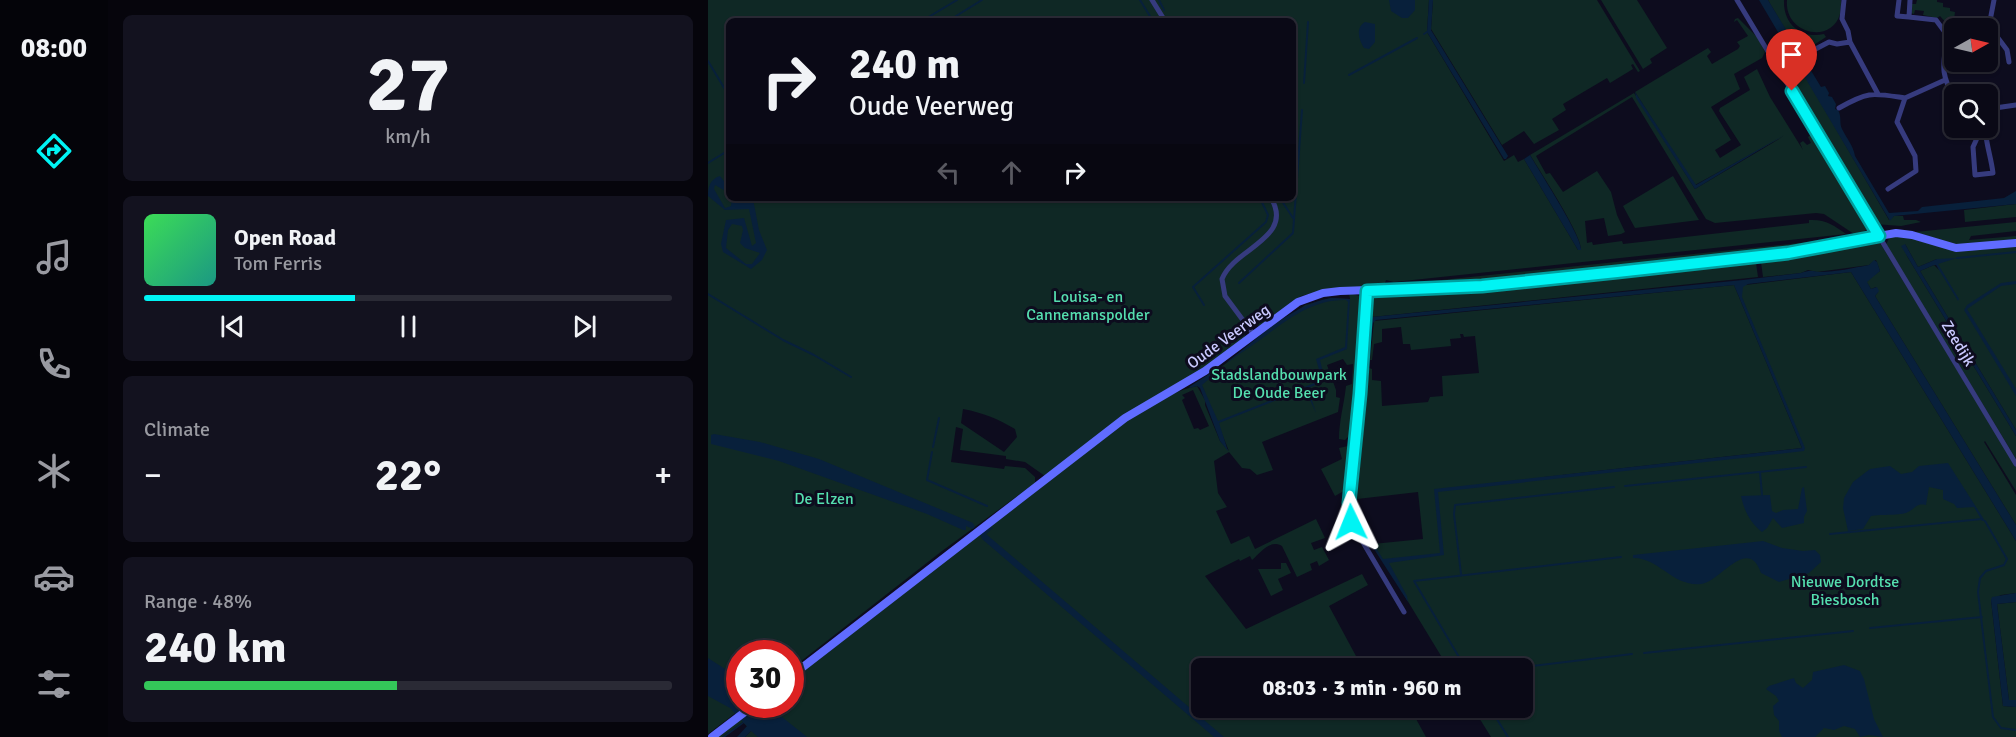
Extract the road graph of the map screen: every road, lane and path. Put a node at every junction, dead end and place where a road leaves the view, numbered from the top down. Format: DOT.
graph roads {
  1 [pos="1152,0"];
  2 [pos="1737,0"];
  3 [pos="1844,0"];
  4 [pos="1901,0"];
  5 [pos="1910,0"];
  6 [pos="1994,0"];
  7 [pos="1909,16"];
  8 [pos="1163,18"];
  9 [pos="1991,18"];
  10 [pos="1944,30"];
  11 [pos="1998,38"];
  12 [pos="1850,42"];
  13 [pos="1808,54"];
  14 [pos="1944,61"];
  15 [pos="2009,62"];
  16 [pos="1945,80"];
  17 [pos="1947,84"];
  18 [pos="1878,94"];
  19 [pos="1905,98"];
  20 [pos="2016,105"];
  21 [pos="1839,108"];
  22 [pos="1998,108"];
  23 [pos="1977,138"];
  24 [pos="1986,138"];
  25 [pos="1888,189"];
  26 [pos="1272,201"];
  27 [pos="1879,236"];
  28 [pos="2016,243"];
  29 [pos="1367,291"];
  30 [pos="1254,335"];
  31 [pos="2016,464"];
  32 [pos="1404,612"];
  33 [pos="804,666"];
  34 [pos="736,718"];
  35 [pos="712,737"];
  1 -- 8 [label="street"];
  2 -- 27 [label="street, Zeedijk"];
  3 -- 12 [label="street"];
  4 -- 5 [label="street"];
  4 -- 7 [label="street"];
  5 -- 7 [label="street"];
  6 -- 9 [label="street"];
  7 -- 10 [label="street"];
  11 -- 15 [label="street"];
  12 -- 13 [label="street"];
  12 -- 18 [label="street"];
  14 -- 16 [label="street"];
  16 -- 17 [label="street"];
  16 -- 19 [label="street"];
  18 -- 19 [label="street"];
  18 -- 21 [label="street"];
  19 -- 25 [label="street"];
  20 -- 22 [label="street"];
  23 -- 24 [label="street"];
  26 -- 30 [label="street"];
  27 -- 28 [label="street, Oude Veerweg"];
  27 -- 29 [label="street, Oude Veerweg"];
  27 -- 31 [label="street, Zeedijk"];
  29 -- 30 [label="street, Oude Veerweg"];
  29 -- 32 [label="street"];
  30 -- 33 [label="street, Oude Veerweg"];
  34 -- 35 [label="street"];
}
